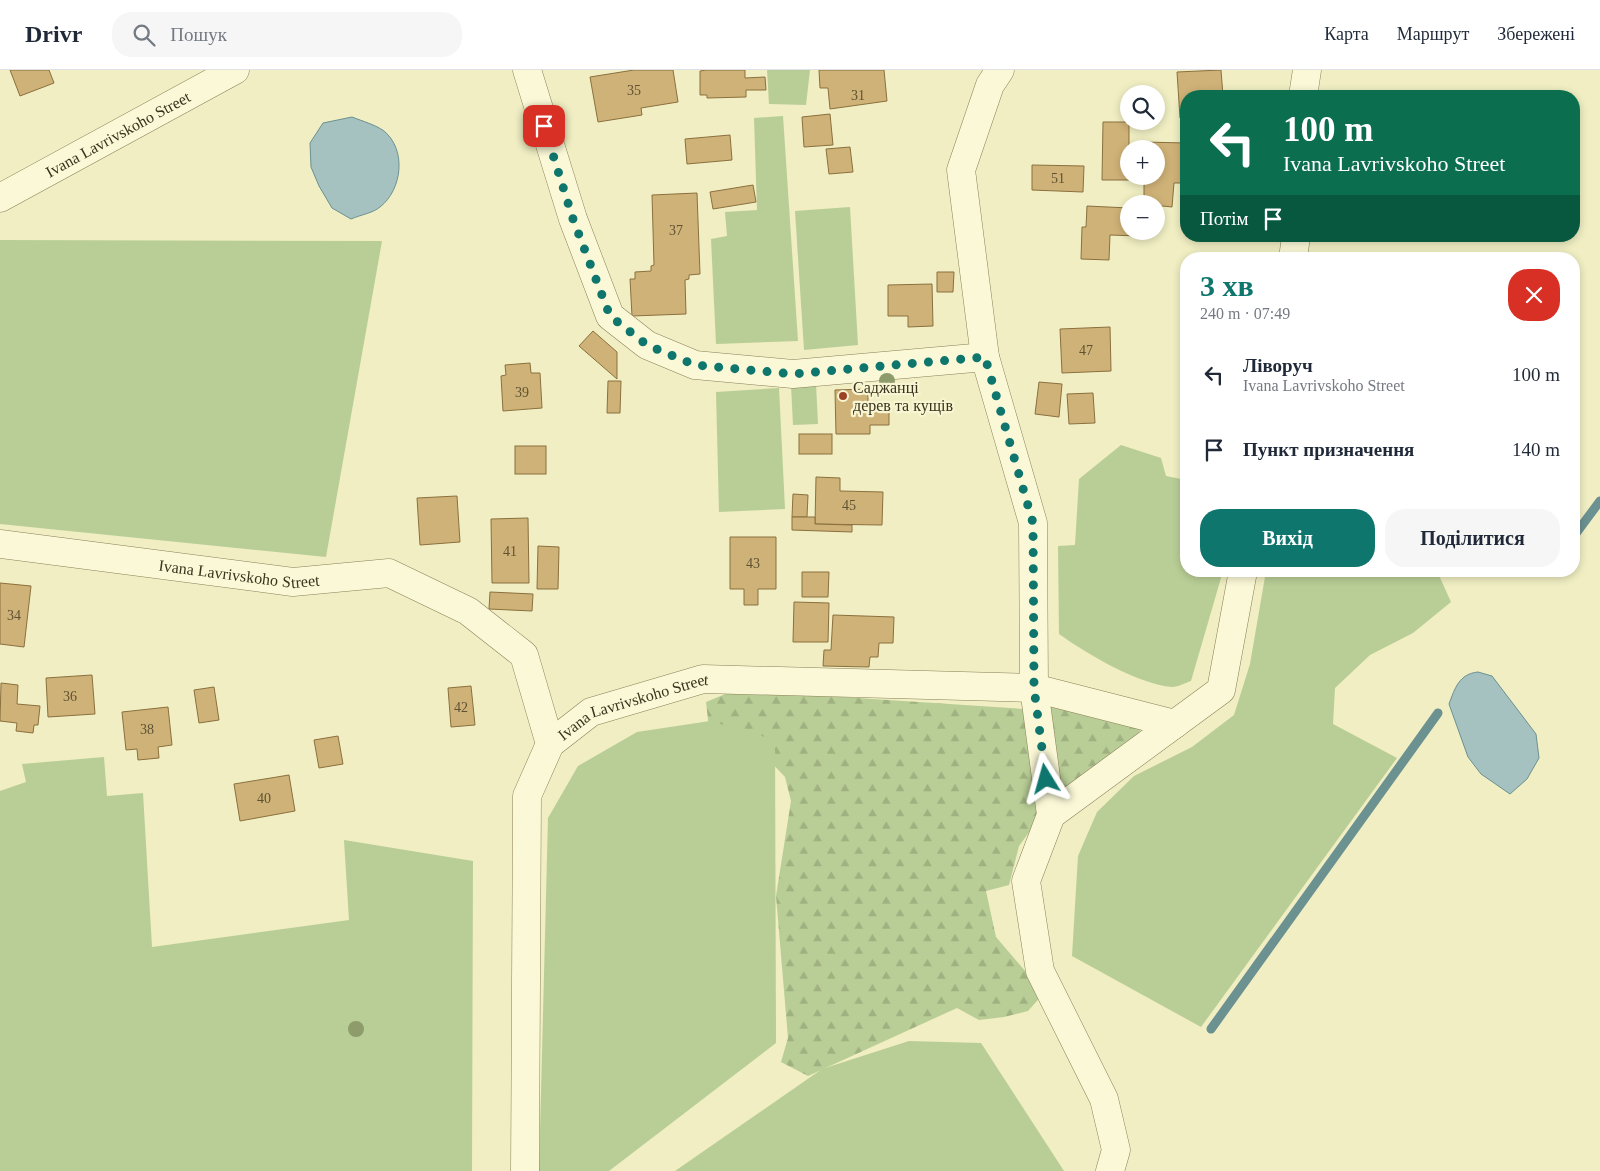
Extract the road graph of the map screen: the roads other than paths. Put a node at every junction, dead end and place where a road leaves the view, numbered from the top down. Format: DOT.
graph roads {
  1 [pos="235,70"];
  2 [pos="527,70"];
  3 [pos="1000,70"];
  4 [pos="1307,70"];
  5 [pos="1304,90"];
  6 [pos="0,198"];
  7 [pos="985,357"];
  8 [pos="0,544"];
  9 [pos="1242,577"];
  10 [pos="1034,688"];
  11 [pos="1175,724"];
  12 [pos="550,744"];
  13 [pos="1051,815"];
  14 [pos="525,1171"];
  15 [pos="1110,1171"];
  1 -- 6 [label="street, Ivana Lavrivskoho Street"];
  2 -- 7 [label="street"];
  3 -- 7 [label="street"];
  4 -- 5 [label="street"];
  7 -- 10 [label="street"];
  8 -- 12 [label="street, Ivana Lavrivskoho Street"];
  9 -- 11 [label="street"];
  10 -- 11 [label="street, Ivana Lavrivskoho Street"];
  10 -- 12 [label="street, Ivana Lavrivskoho Street"];
  10 -- 13 [label="street"];
  11 -- 13 [label="street"];
  12 -- 14 [label="street"];
  13 -- 15 [label="street"];
}
